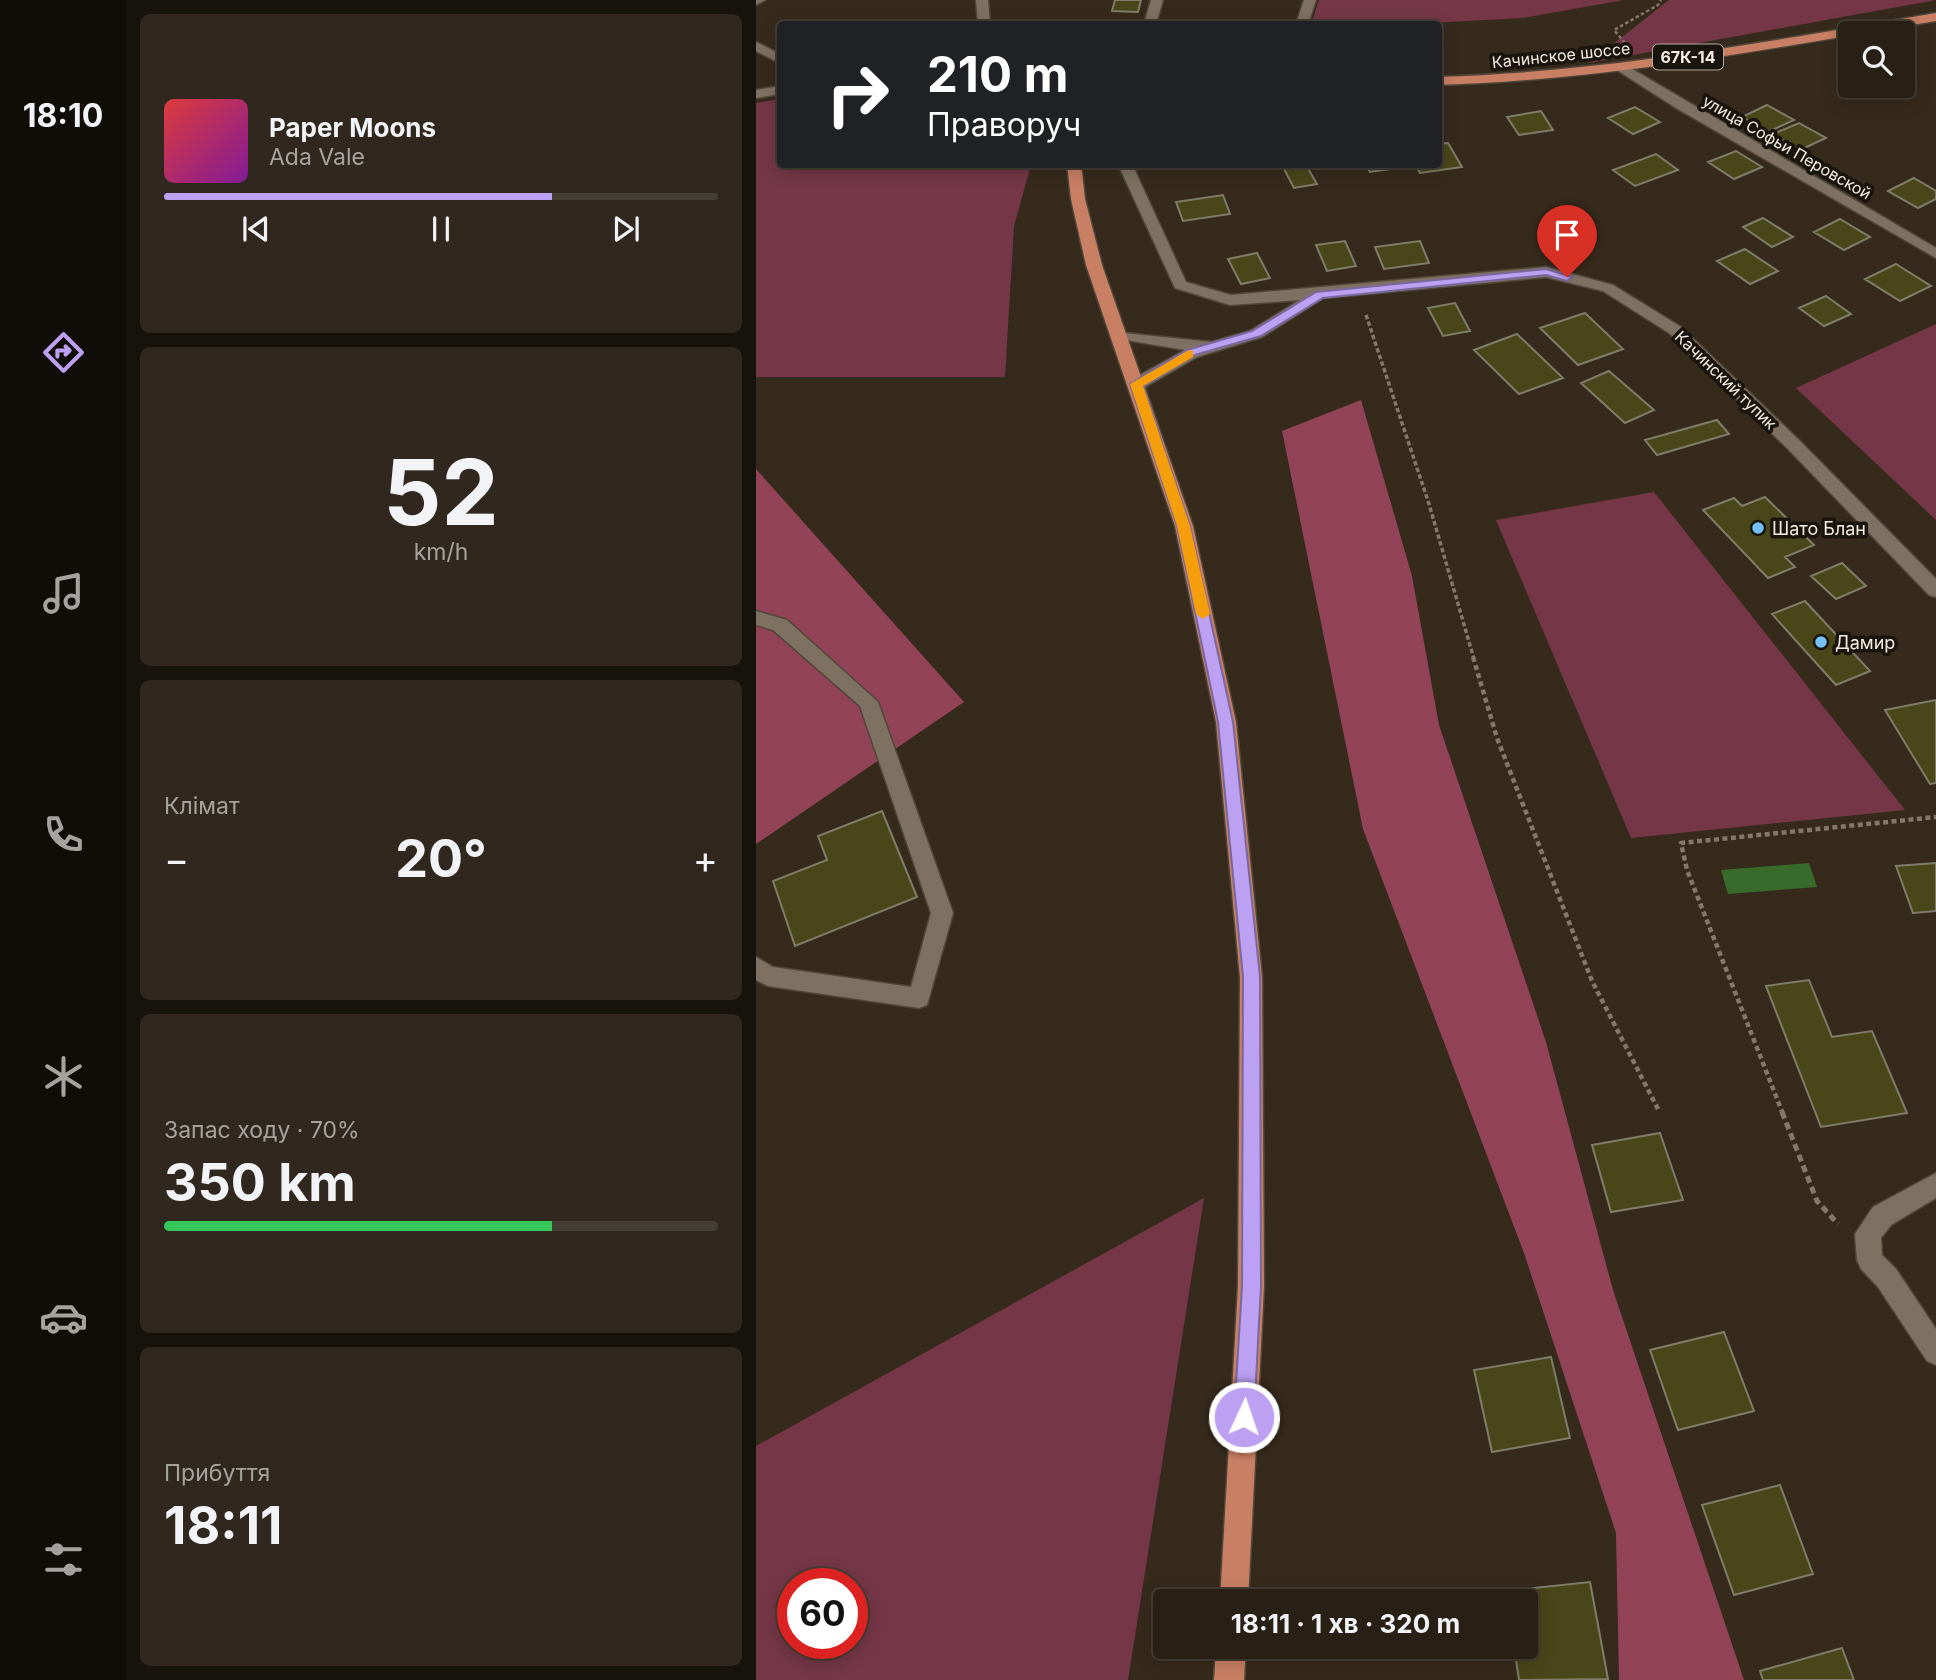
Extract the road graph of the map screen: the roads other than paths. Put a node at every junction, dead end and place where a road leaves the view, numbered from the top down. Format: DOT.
graph roads {
  1 [pos="982,0"];
  2 [pos="1157,0"];
  3 [pos="1310,0"];
  4 [pos="1936,18"];
  5 [pos="984,21"];
  6 [pos="1151,21"];
  7 [pos="1303,21"];
  8 [pos="756,46"];
  9 [pos="777,57"];
  10 [pos="1622,67"];
  11 [pos="1442,80"];
  12 [pos="777,90"];
  13 [pos="756,94"];
  14 [pos="1074,168"];
  15 [pos="1127,168"];
  16 [pos="1936,254"];
  17 [pos="1320,295"];
  18 [pos="1120,335"];
  19 [pos="1222,344"];
  20 [pos="1137,384"];
  21 [pos="1936,590"];
  22 [pos="756,618"];
  23 [pos="756,967"];
  24 [pos="1936,1185"];
  25 [pos="1936,1352"];
  26 [pos="1235,1589"];
  27 [pos="1230,1659"];
  28 [pos="1229,1680"];
  1 -- 5 [label="street"];
  2 -- 6 [label="street"];
  3 -- 7 [label="street"];
  4 -- 10 [label="main road, Качинское шоссе / 67К-14"];
  8 -- 9 [label="street"];
  10 -- 11 [label="main road, Качинское шоссе / 67К-14"];
  10 -- 16 [label="street, улица Софьи Перовской"];
  12 -- 13 [label="street"];
  14 -- 18 [label="main road"];
  15 -- 17 [label="street, Качинский тупик"];
  17 -- 19 [label="street"];
  17 -- 21 [label="street, Качинский тупик"];
  18 -- 19 [label="street"];
  18 -- 20 [label="main road"];
  19 -- 20 [label="street"];
  20 -- 26 [label="main road"];
  22 -- 23 [label="street"];
  24 -- 25 [label="street"];
  27 -- 28 [label="main road"];
}
